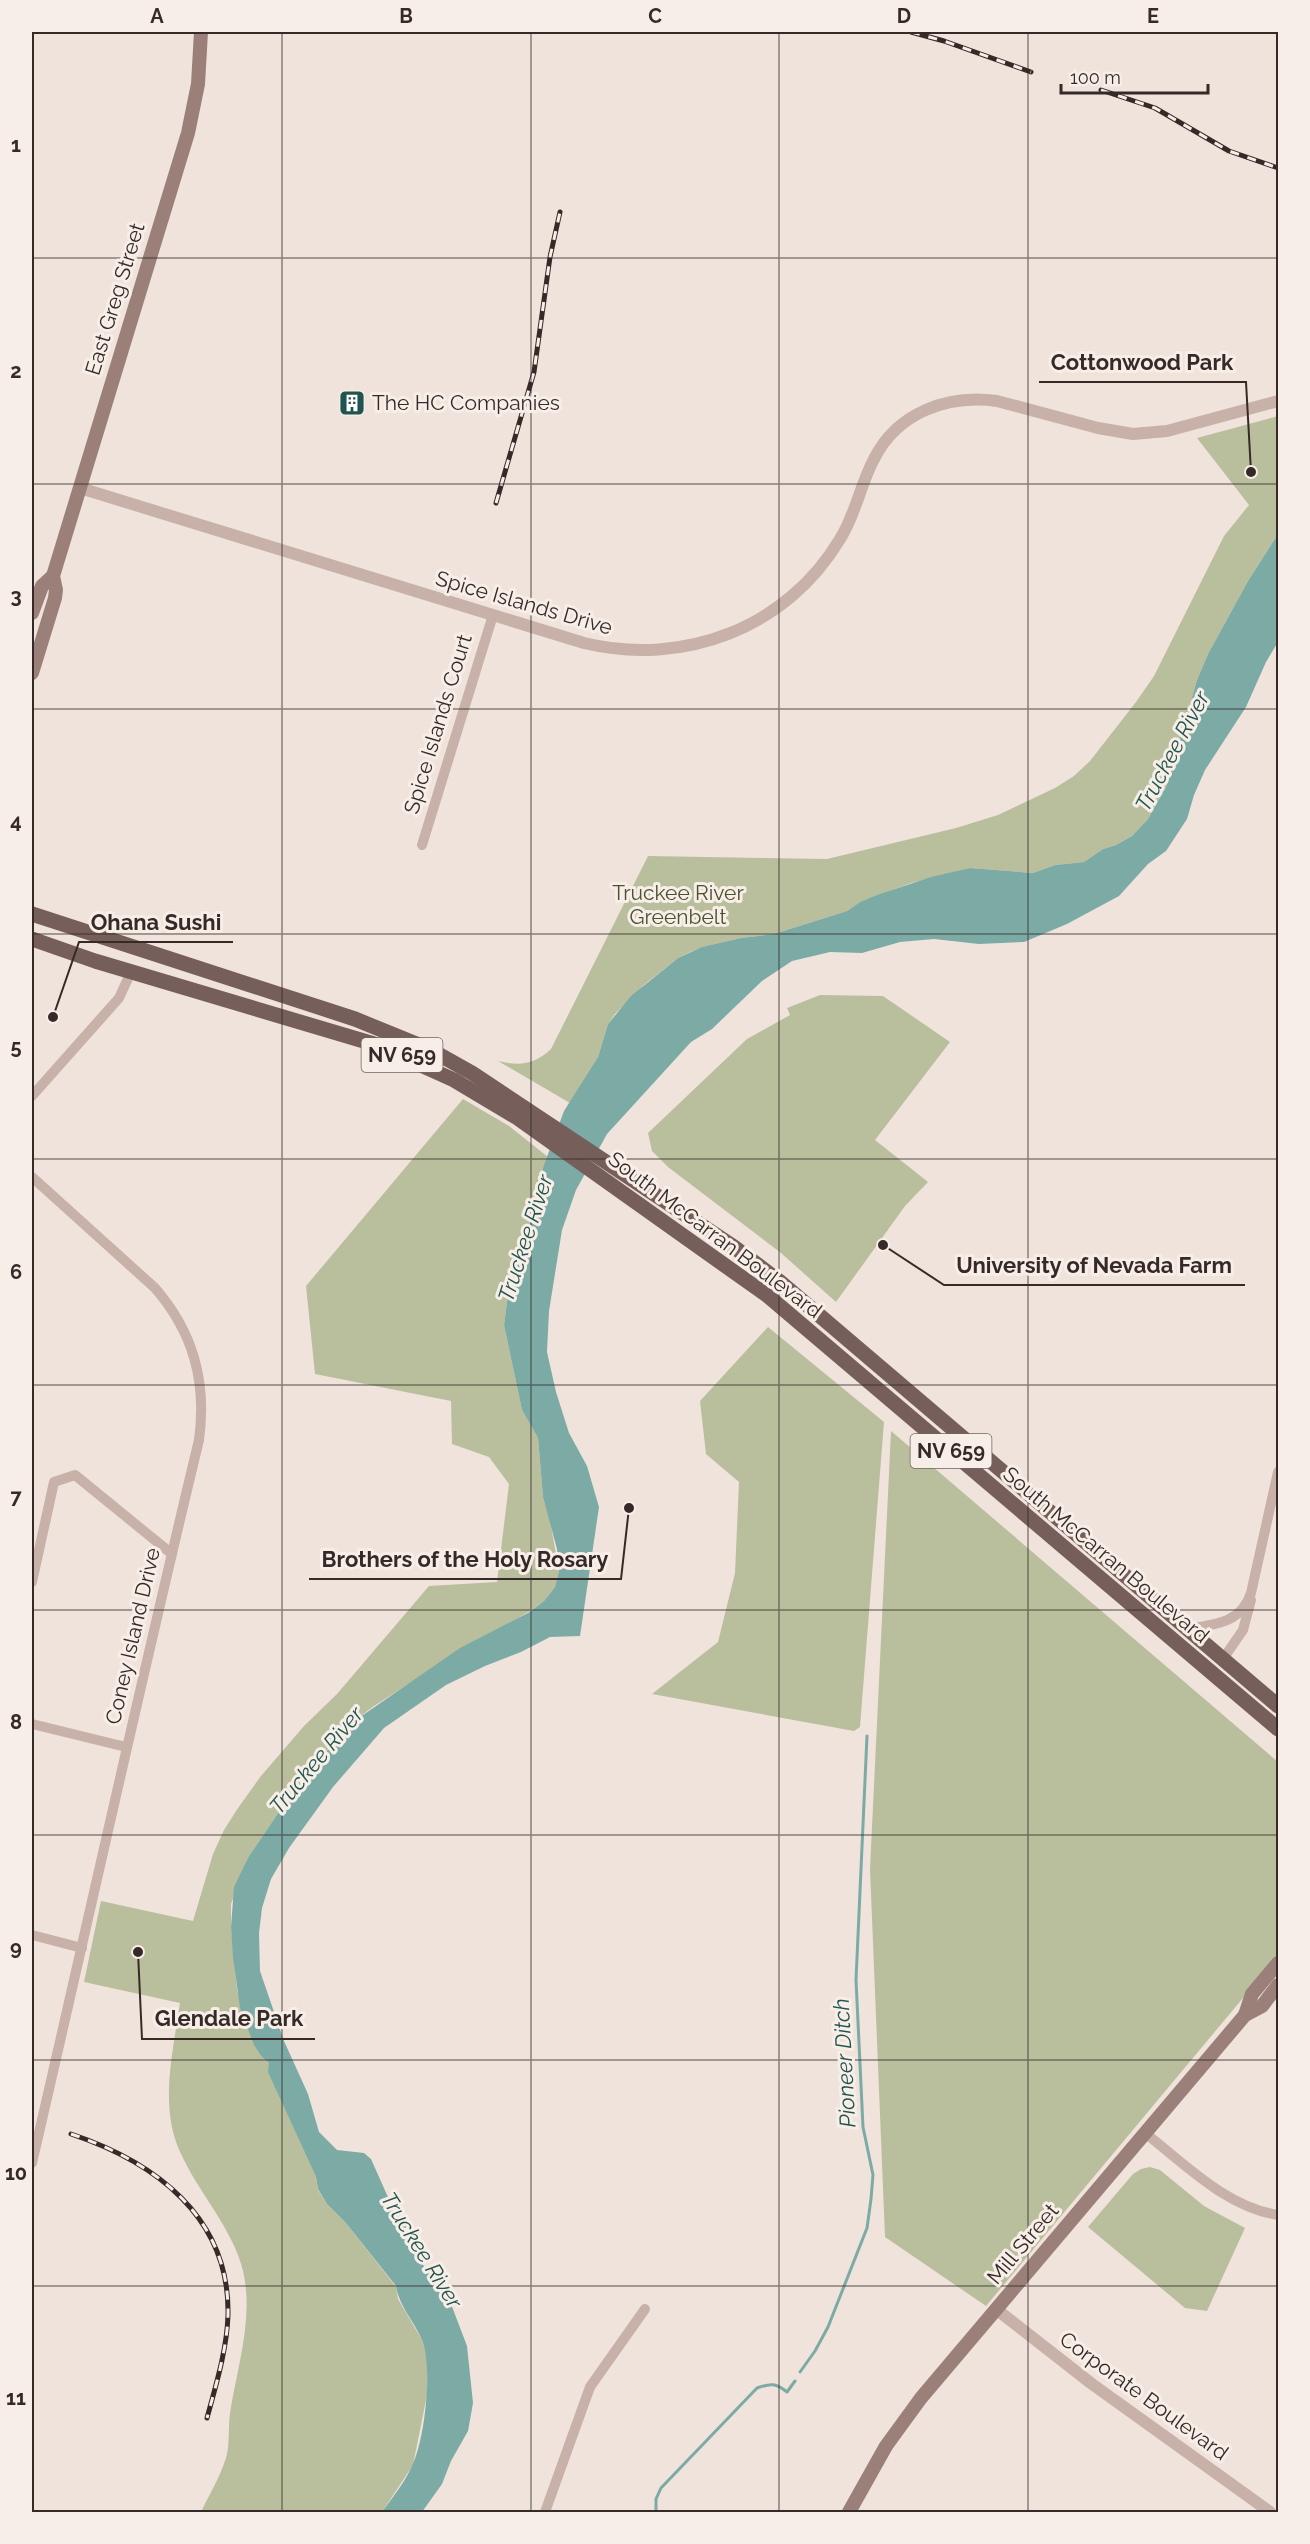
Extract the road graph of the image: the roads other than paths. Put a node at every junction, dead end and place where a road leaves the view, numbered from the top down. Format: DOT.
graph roads {
  1 [pos="201,32"];
  2 [pos="1278,401"];
  3 [pos="80,488"];
  4 [pos="53,576"];
  5 [pos="32,613"];
  6 [pos="493,615"];
  7 [pos="32,673"];
  8 [pos="422,845"];
  9 [pos="32,904"];
  10 [pos="32,914"];
  11 [pos="32,939"];
  12 [pos="118,943"];
  13 [pos="131,972"];
  14 [pos="32,1096"];
  15 [pos="532,1120"];
  16 [pos="32,1177"];
  17 [pos="617,1178"];
  18 [pos="831,1324"];
  19 [pos="819,1339"];
  20 [pos="1278,1472"];
  21 [pos="172,1554"];
  22 [pos="32,1582"];
  23 [pos="1251,1593"];
  24 [pos="1186,1629"];
  25 [pos="1223,1659"];
  26 [pos="1278,1706"];
  27 [pos="32,1724"];
  28 [pos="1278,1729"];
  29 [pos="126,1746"];
  30 [pos="32,1935"];
  31 [pos="82,1948"];
  32 [pos="1278,1963"];
  33 [pos="1278,1985"];
  34 [pos="1245,2015"];
  35 [pos="1145,2133"];
  36 [pos="32,2163"];
  37 [pos="1278,2215"];
  38 [pos="645,2309"];
  39 [pos="996,2309"];
  40 [pos="545,2512"];
  41 [pos="849,2512"];
  42 [pos="1270,2512"];
  1 -- 3 [label="main road, East Greg Street"];
  2 -- 6 [label="street, Spice Islands Drive"];
  3 -- 4 [label="main road, East Greg Street"];
  3 -- 6 [label="street, Spice Islands Drive"];
  4 -- 5 [label="main road, East Greg Street"];
  4 -- 7 [label="main road, East Greg Street"];
  6 -- 8 [label="street, Spice Islands Court"];
  9 -- 12 [label="main road"];
  10 -- 12 [label="main road, South McCarran Boulevard / NV 659"];
  11 -- 13 [label="main road, South McCarran Boulevard / NV 659"];
  12 -- 15 [label="main road, South McCarran Boulevard / NV 659"];
  13 -- 14 [label="street"];
  13 -- 15 [label="main road, South McCarran Boulevard / NV 659"];
  15 -- 17 [label="main road, South McCarran Boulevard / NV 659"];
  16 -- 21 [label="street, Coney Island Drive"];
  17 -- 18 [label="main road, South McCarran Boulevard / NV 659"];
  17 -- 19 [label="main road, South McCarran Boulevard / NV 659"];
  18 -- 19 [label="main road"];
  18 -- 24 [label="main road, South McCarran Boulevard / NV 659"];
  19 -- 28 [label="main road, South McCarran Boulevard / NV 659"];
  20 -- 23 [label="street"];
  21 -- 22 [label="street"];
  21 -- 29 [label="street, Coney Island Drive"];
  23 -- 24 [label="street"];
  23 -- 25 [label="street"];
  24 -- 25 [label="main road, South McCarran Boulevard / NV 659"];
  25 -- 26 [label="main road, South McCarran Boulevard / NV 659"];
  27 -- 29 [label="street"];
  29 -- 31 [label="street, Coney Island Drive"];
  30 -- 31 [label="street"];
  31 -- 36 [label="street, Coney Island Drive"];
  32 -- 34 [label="main road, Mill Street"];
  33 -- 34 [label="main road, Mill Street"];
  34 -- 35 [label="main road, Mill Street"];
  35 -- 37 [label="street"];
  35 -- 39 [label="main road, Mill Street"];
  38 -- 40 [label="street"];
  39 -- 41 [label="main road, Mill Street"];
  39 -- 42 [label="street, Corporate Boulevard"];
}
